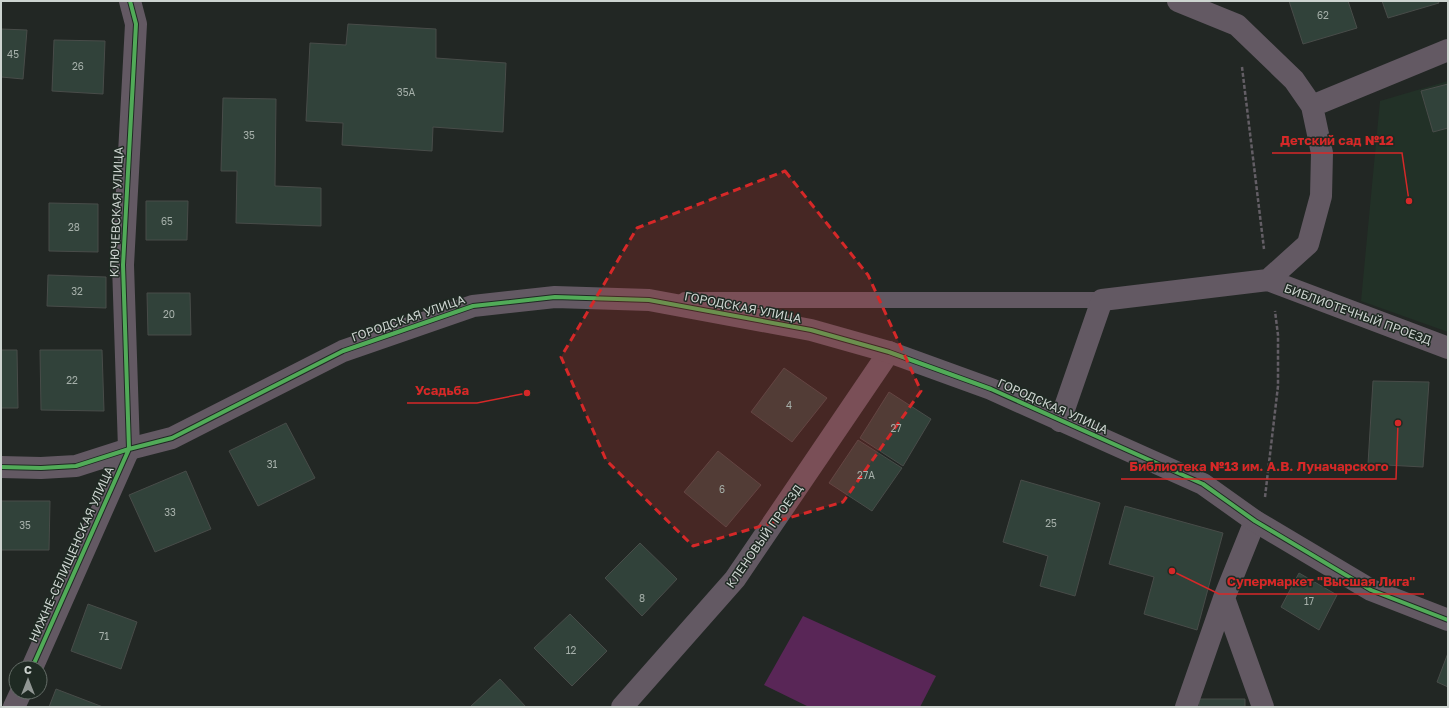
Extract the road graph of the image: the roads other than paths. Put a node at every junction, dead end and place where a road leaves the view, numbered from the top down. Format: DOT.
graph roads {
  1 [pos="130,1"];
  2 [pos="1178,1"];
  3 [pos="1448,50"];
  4 [pos="1312,106"];
  5 [pos="1268,280"];
  6 [pos="649,300"];
  7 [pos="1102,300"];
  8 [pos="1448,348"];
  9 [pos="889,352"];
  10 [pos="1060,421"];
  11 [pos="129,449"];
  12 [pos="1,467"];
  13 [pos="1255,521"];
  14 [pos="1224,598"];
  15 [pos="1448,620"];
  16 [pos="36,660"];
  17 [pos="622,707"];
  18 [pos="1186,707"];
  19 [pos="1263,707"];
  1 -- 11 [label="street, КЛЮЧЕВСКАЯ УЛИЦА"];
  2 -- 4 [label="street"];
  3 -- 4 [label="street"];
  4 -- 5 [label="street"];
  5 -- 7 [label="street"];
  5 -- 8 [label="street, БИБЛИОТЕЧНЫЙ ПРОЕЗД"];
  6 -- 7 [label="lane"];
  6 -- 9 [label="street, ГОРОДСКАЯ УЛИЦА"];
  6 -- 11 [label="street, ГОРОДСКАЯ УЛИЦА"];
  7 -- 10 [label="street"];
  9 -- 10 [label="street, ГОРОДСКАЯ УЛИЦА"];
  9 -- 17 [label="street, КЛЕНОВЫЙ ПРОЕЗД"];
  10 -- 13 [label="street, ГОРОДСКАЯ УЛИЦА"];
  11 -- 12 [label="street, ГОРОДСКАЯ УЛИЦА"];
  11 -- 16 [label="street, НИЖНЕ-СЕЛИЩЕНСКАЯ УЛИЦА"];
  13 -- 14 [label="street"];
  13 -- 15 [label="street, ГОРОДСКАЯ УЛИЦА"];
  14 -- 18 [label="street"];
  14 -- 19 [label="street"];
}
